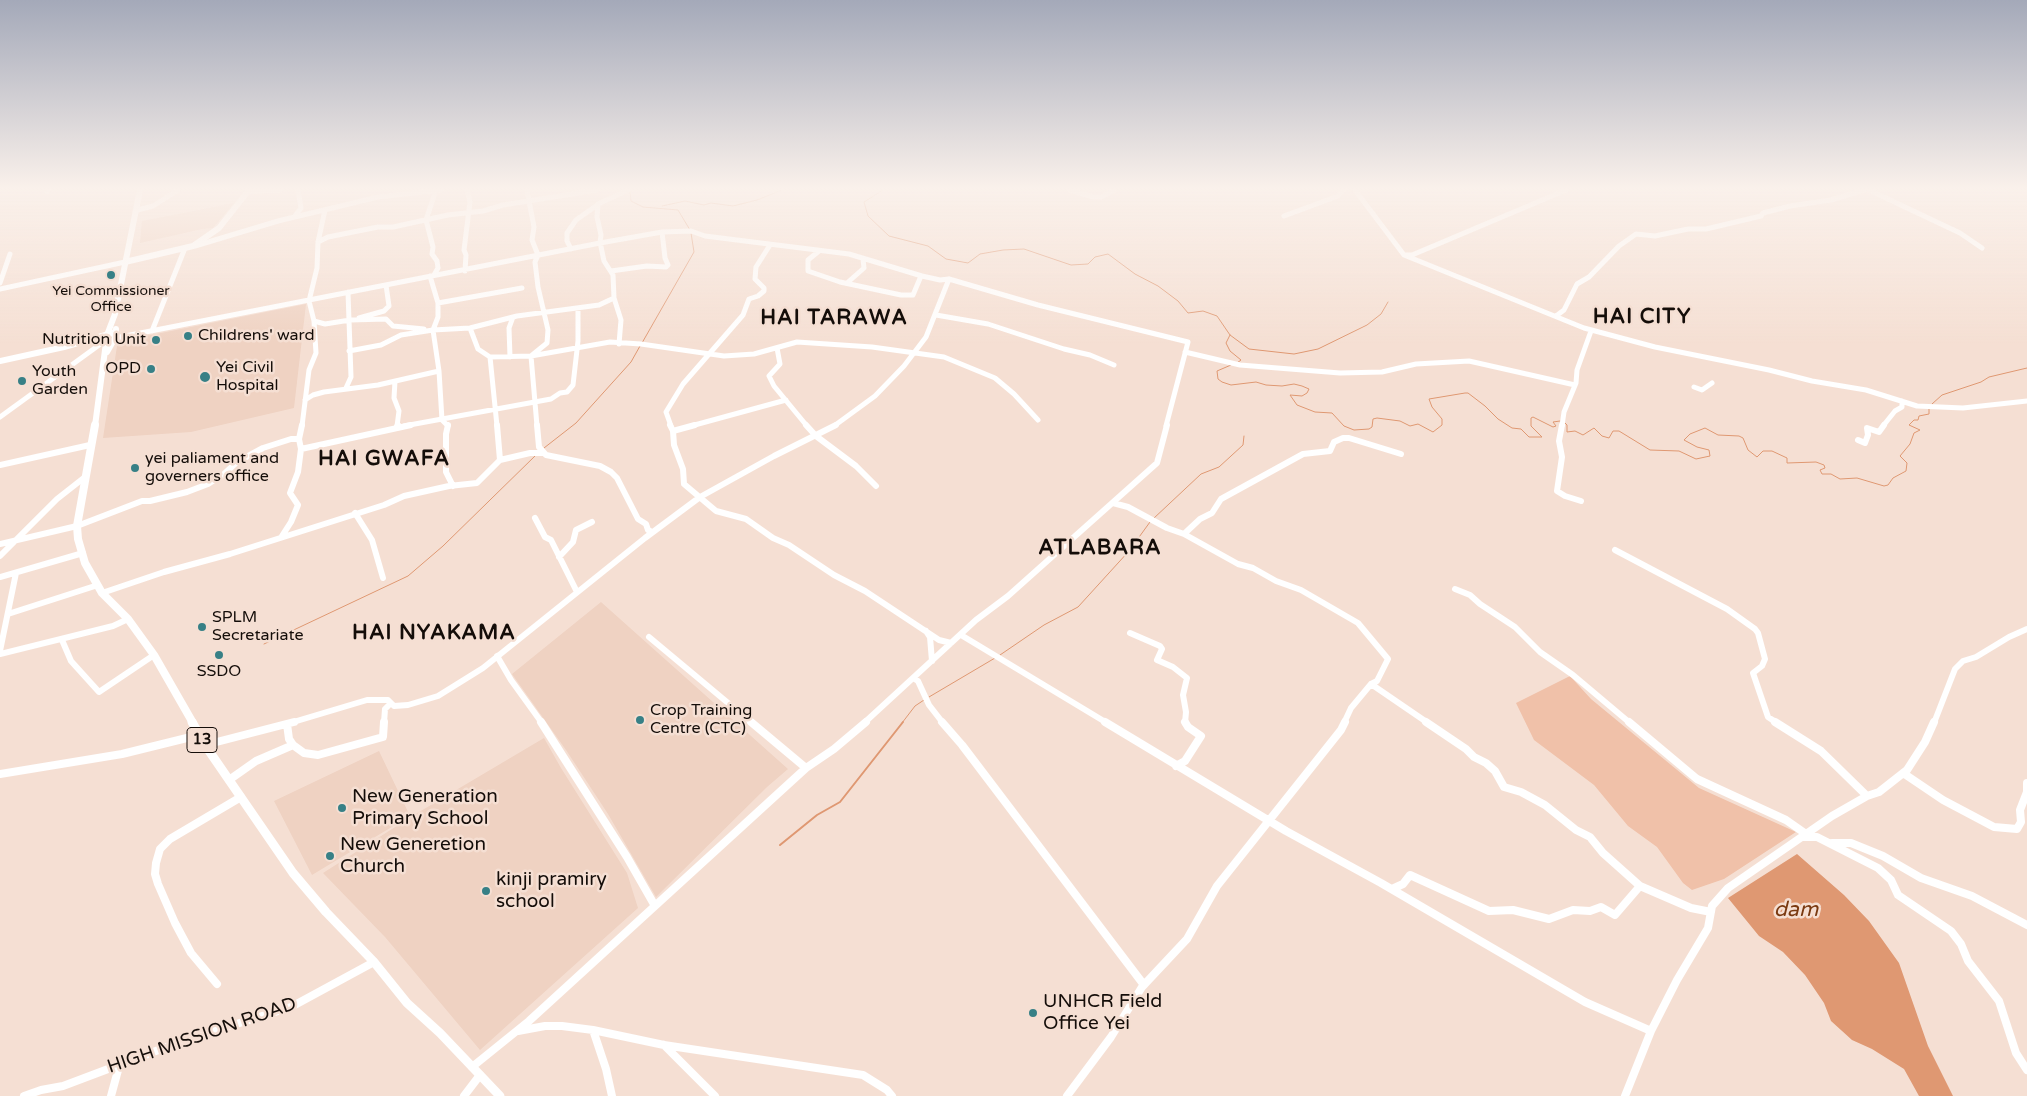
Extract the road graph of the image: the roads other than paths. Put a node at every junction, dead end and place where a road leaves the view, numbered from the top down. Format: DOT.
graph roads {
  1 [pos="130,241"];
  2 [pos="200,241"];
  3 [pos="210,241"];
  4 [pos="431,241"];
  5 [pos="465,241"];
  6 [pos="532,241"];
  7 [pos="567,241"];
  8 [pos="610,241"];
  9 [pos="663,241"];
  10 [pos="742,241"];
  11 [pos="1394,241"];
  12 [pos="1445,241"];
  13 [pos="1626,241"];
  14 [pos="1972,241"];
  15 [pos="318,242"];
  16 [pos="600,243"];
  17 [pos="770,245"];
  18 [pos="193,246"];
  19 [pos="185,248"];
  20 [pos="1982,248"];
  21 [pos="571,249"];
  22 [pos="819,251"];
  23 [pos="10,254"];
  24 [pos="538,255"];
  25 [pos="1404,255"];
  26 [pos="863,259"];
  27 [pos="125,262"];
  28 [pos="465,271"];
  29 [pos="610,271"];
  30 [pos="432,276"];
  31 [pos="921,276"];
  32 [pos="949,279"];
  33 [pos="0,283"];
  34 [pos="847,284"];
  35 [pos="386,285"];
  36 [pos="522,288"];
  37 [pos="0,289"];
  38 [pos="348,292"];
  39 [pos="614,298"];
  40 [pos="309,301"];
  41 [pos="438,302"];
  42 [pos="578,309"];
  43 [pos="384,311"];
  44 [pos="542,312"];
  45 [pos="936,314"];
  46 [pos="1556,316"];
  47 [pos="114,317"];
  48 [pos="513,317"];
  49 [pos="386,319"];
  50 [pos="350,320"];
  51 [pos="314,321"];
  52 [pos="470,328"];
  53 [pos="433,330"];
  54 [pos="1591,331"];
  55 [pos="152,332"];
  56 [pos="116,335"];
  57 [pos="106,338"];
  58 [pos="619,344"];
  59 [pos="778,348"];
  60 [pos="577,350"];
  61 [pos="349,351"];
  62 [pos="915,352"];
  63 [pos="1185,352"];
  64 [pos="708,354"];
  65 [pos="105,356"];
  66 [pos="531,356"];
  67 [pos="490,357"];
  68 [pos="510,357"];
  69 [pos="0,361"];
  70 [pos="1114,365"];
  71 [pos="439,371"];
  72 [pos="395,381"];
  73 [pos="1712,383"];
  74 [pos="1575,385"];
  75 [pos="1694,387"];
  76 [pos="346,388"];
  77 [pos="308,390"];
  78 [pos="318,393"];
  79 [pos="305,400"];
  80 [pos="786,400"];
  81 [pos="1902,401"];
  82 [pos="2027,401"];
  83 [pos="534,402"];
  84 [pos="494,409"];
  85 [pos="0,417"];
  86 [pos="442,420"];
  87 [pos="1038,420"];
  88 [pos="396,428"];
  89 [pos="673,431"];
  90 [pos="816,436"];
  91 [pos="299,439"];
  92 [pos="1858,440"];
  93 [pos="90,445"];
  94 [pos="301,448"];
  95 [pos="542,453"];
  96 [pos="1401,454"];
  97 [pos="500,460"];
  98 [pos="0,465"];
  99 [pos="84,477"];
  100 [pos="453,486"];
  101 [pos="876,486"];
  102 [pos="700,497"];
  103 [pos="1580,501"];
  104 [pos="1113,502"];
  105 [pos="355,513"];
  106 [pos="535,518"];
  107 [pos="592,522"];
  108 [pos="77,526"];
  109 [pos="652,532"];
  110 [pos="1184,534"];
  111 [pos="282,536"];
  112 [pos="18,540"];
  113 [pos="0,544"];
  114 [pos="1614,550"];
  115 [pos="83,553"];
  116 [pos="0,556"];
  117 [pos="559,557"];
  118 [pos="16,573"];
  119 [pos="0,577"];
  120 [pos="383,578"];
  121 [pos="100,589"];
  122 [pos="1455,589"];
  123 [pos="577,592"];
  124 [pos="8,614"];
  125 [pos="128,618"];
  126 [pos="2027,629"];
  127 [pos="925,630"];
  128 [pos="1130,633"];
  129 [pos="961,635"];
  130 [pos="649,637"];
  131 [pos="62,640"];
  132 [pos="951,643"];
  133 [pos="0,653"];
  134 [pos="154,655"];
  135 [pos="497,656"];
  136 [pos="932,661"];
  137 [pos="913,678"];
  138 [pos="1371,684"];
  139 [pos="391,703"];
  140 [pos="287,724"];
  141 [pos="199,735"];
  142 [pos="205,745"];
  143 [pos="293,745"];
  144 [pos="1176,766"];
  145 [pos="806,768"];
  146 [pos="1903,773"];
  147 [pos="0,774"];
  148 [pos="229,780"];
  149 [pos="2027,782"];
  150 [pos="2027,791"];
  151 [pos="1867,796"];
  152 [pos="241,797"];
  153 [pos="1269,819"];
  154 [pos="1805,835"];
  155 [pos="1830,843"];
  156 [pos="1640,886"];
  157 [pos="1392,889"];
  158 [pos="655,906"];
  159 [pos="1711,912"];
  160 [pos="2027,925"];
  161 [pos="374,962"];
  162 [pos="217,984"];
  163 [pos="1144,985"];
  164 [pos="593,1030"];
  165 [pos="515,1031"];
  166 [pos="1651,1031"];
  167 [pos="664,1045"];
  168 [pos="120,1063"];
  169 [pos="2027,1070"];
  170 [pos="476,1071"];
  171 [pos="24,1096"];
  172 [pos="111,1096"];
  173 [pos="464,1096"];
  174 [pos="500,1096"];
  175 [pos="612,1096"];
  176 [pos="715,1096"];
  177 [pos="892,1096"];
  178 [pos="1067,1096"];
  179 [pos="1625,1096"];
  1 -- 27 [label="main road"];
  2 -- 18 [label="main road"];
  3 -- 18 [label="street"];
  4 -- 30 [label="street"];
  5 -- 28 [label="street"];
  6 -- 24 [label="street"];
  7 -- 21 [label="street"];
  8 -- 16 [label="street"];
  9 -- 29 [label="street"];
  10 -- 17 [label="street"];
  11 -- 25 [label="street"];
  12 -- 25 [label="street"];
  13 -- 46 [label="street"];
  14 -- 20 [label="street"];
  15 -- 40 [label="street"];
  16 -- 21 [label="street"];
  16 -- 29 [label="street"];
  17 -- 22 [label="street"];
  17 -- 64 [label="street"];
  18 -- 19 [label="main road"];
  19 -- 27 [label="main road"];
  19 -- 55 [label="street"];
  21 -- 24 [label="street"];
  22 -- 26 [label="street"];
  22 -- 34 [label="street"];
  23 -- 33 [label="street"];
  24 -- 28 [label="street"];
  24 -- 44 [label="street"];
  25 -- 46 [label="street"];
  26 -- 31 [label="street"];
  26 -- 34 [label="street"];
  27 -- 37 [label="street"];
  27 -- 47 [label="main road"];
  28 -- 30 [label="street"];
  29 -- 39 [label="street"];
  30 -- 35 [label="street"];
  30 -- 41 [label="street"];
  31 -- 32 [label="street"];
  31 -- 34 [label="street"];
  32 -- 45 [label="street"];
  32 -- 63 [label="street"];
  35 -- 38 [label="street"];
  35 -- 43 [label="street"];
  36 -- 41 [label="street"];
  38 -- 40 [label="street"];
  38 -- 50 [label="street"];
  39 -- 42 [label="street"];
  39 -- 58 [label="street"];
  40 -- 51 [label="street"];
  40 -- 55 [label="street"];
  41 -- 53 [label="street"];
  42 -- 44 [label="street"];
  42 -- 60 [label="street"];
  43 -- 49 [label="street"];
  43 -- 50 [label="street"];
  44 -- 48 [label="street"];
  44 -- 66 [label="street"];
  45 -- 62 [label="street"];
  45 -- 70 [label="street"];
  46 -- 54 [label="street"];
  47 -- 56 [label="main road"];
  47 -- 57 [label="main road"];
  48 -- 52 [label="street"];
  48 -- 68 [label="street"];
  49 -- 50 [label="street"];
  49 -- 53 [label="street"];
  50 -- 51 [label="street"];
  50 -- 61 [label="street"];
  51 -- 77 [label="street"];
  52 -- 53 [label="street"];
  52 -- 67 [label="street"];
  53 -- 61 [label="street"];
  53 -- 71 [label="street"];
  54 -- 74 [label="street"];
  54 -- 81 [label="street"];
  55 -- 56 [label="street"];
  56 -- 57 [label="main road"];
  56 -- 65 [label="main road, 13"];
  57 -- 65 [label="main road"];
  57 -- 69 [label="main road"];
  57 -- 85 [label="street"];
  58 -- 60 [label="street"];
  58 -- 64 [label="street"];
  59 -- 62 [label="street"];
  59 -- 64 [label="street"];
  59 -- 80 [label="street"];
  60 -- 66 [label="street"];
  60 -- 83 [label="street"];
  61 -- 76 [label="street"];
  62 -- 87 [label="street"];
  62 -- 90 [label="street"];
  63 -- 74 [label="street"];
  63 -- 104 [label="street"];
  64 -- 89 [label="street"];
  65 -- 93 [label="main road, 13"];
  66 -- 68 [label="street"];
  66 -- 83 [label="street"];
  67 -- 68 [label="street"];
  67 -- 84 [label="street"];
  71 -- 72 [label="street"];
  71 -- 86 [label="street"];
  72 -- 76 [label="street"];
  72 -- 88 [label="street"];
  73 -- 75 [label="street"];
  74 -- 103 [label="street"];
  76 -- 78 [label="street"];
  77 -- 78 [label="street"];
  77 -- 79 [label="street"];
  78 -- 79 [label="street"];
  79 -- 91 [label="street"];
  80 -- 89 [label="street"];
  80 -- 90 [label="street"];
  81 -- 82 [label="street"];
  81 -- 92 [label="street"];
  83 -- 84 [label="street"];
  83 -- 95 [label="street"];
  84 -- 86 [label="street"];
  84 -- 97 [label="street"];
  86 -- 88 [label="street"];
  86 -- 100 [label="street"];
  88 -- 94 [label="street"];
  89 -- 102 [label="street"];
  90 -- 101 [label="street"];
  90 -- 102 [label="street"];
  91 -- 94 [label="street"];
  91 -- 108 [label="street"];
  93 -- 98 [label="street"];
  93 -- 99 [label="main road, 13"];
  94 -- 111 [label="street"];
  95 -- 97 [label="street"];
  95 -- 109 [label="street"];
  96 -- 110 [label="street"];
  97 -- 100 [label="street"];
  99 -- 108 [label="main road, 13"];
  99 -- 112 [label="street"];
  100 -- 105 [label="street"];
  102 -- 109 [label="street"];
  102 -- 127 [label="street"];
  104 -- 110 [label="street"];
  104 -- 129 [label="street"];
  105 -- 111 [label="street"];
  105 -- 120 [label="street"];
  106 -- 117 [label="street"];
  107 -- 117 [label="street"];
  108 -- 112 [label="street"];
  108 -- 115 [label="main road, 13"];
  109 -- 123 [label="street"];
  110 -- 138 [label="street"];
  111 -- 121 [label="street"];
  112 -- 113 [label="street"];
  112 -- 116 [label="street"];
  114 -- 151 [label="street"];
  115 -- 118 [label="street"];
  115 -- 121 [label="main road, 13"];
  117 -- 123 [label="street"];
  118 -- 119 [label="street"];
  118 -- 124 [label="street"];
  121 -- 124 [label="street"];
  121 -- 125 [label="main road, 13"];
  122 -- 154 [label="street"];
  123 -- 135 [label="street"];
  124 -- 133 [label="street"];
  125 -- 131 [label="street"];
  125 -- 134 [label="main road, 13"];
  126 -- 146 [label="street"];
  127 -- 132 [label="street"];
  127 -- 136 [label="street"];
  128 -- 144 [label="street"];
  129 -- 132 [label="street"];
  129 -- 144 [label="street"];
  130 -- 145 [label="street"];
  131 -- 133 [label="street"];
  131 -- 134 [label="street"];
  132 -- 136 [label="street"];
  134 -- 141 [label="main road, 13"];
  135 -- 139 [label="street"];
  135 -- 158 [label="street"];
  136 -- 137 [label="street"];
  137 -- 145 [label="street"];
  137 -- 163 [label="street"];
  138 -- 153 [label="street"];
  138 -- 156 [label="street"];
  139 -- 140 [label="street"];
  139 -- 143 [label="street"];
  140 -- 142 [label="street"];
  140 -- 143 [label="street"];
  141 -- 142 [label="main road, 13"];
  141 -- 147 [label="street"];
  142 -- 148 [label="main road, 13"];
  143 -- 148 [label="street"];
  144 -- 153 [label="street"];
  145 -- 158 [label="street"];
  146 -- 150 [label="street"];
  146 -- 151 [label="street"];
  148 -- 152 [label="main road, 13"];
  149 -- 150 [label="street"];
  151 -- 154 [label="street"];
  152 -- 161 [label="main road, 13"];
  152 -- 162 [label="street"];
  153 -- 157 [label="street"];
  153 -- 163 [label="street"];
  154 -- 155 [label="street"];
  154 -- 159 [label="street"];
  155 -- 160 [label="street"];
  155 -- 169 [label="street"];
  156 -- 157 [label="street"];
  156 -- 159 [label="street"];
  157 -- 166 [label="street"];
  158 -- 165 [label="street"];
  159 -- 166 [label="street"];
  161 -- 168 [label="street, HIGH MISSION ROAD"];
  161 -- 170 [label="main road, 13"];
  163 -- 178 [label="street"];
  164 -- 165 [label="street"];
  164 -- 167 [label="street"];
  164 -- 175 [label="street"];
  165 -- 170 [label="street"];
  166 -- 179 [label="street"];
  167 -- 176 [label="street"];
  167 -- 177 [label="street"];
  168 -- 171 [label="street, HIGH MISSION ROAD"];
  168 -- 172 [label="street"];
  170 -- 173 [label="street"];
  170 -- 174 [label="main road, 13"];
}
